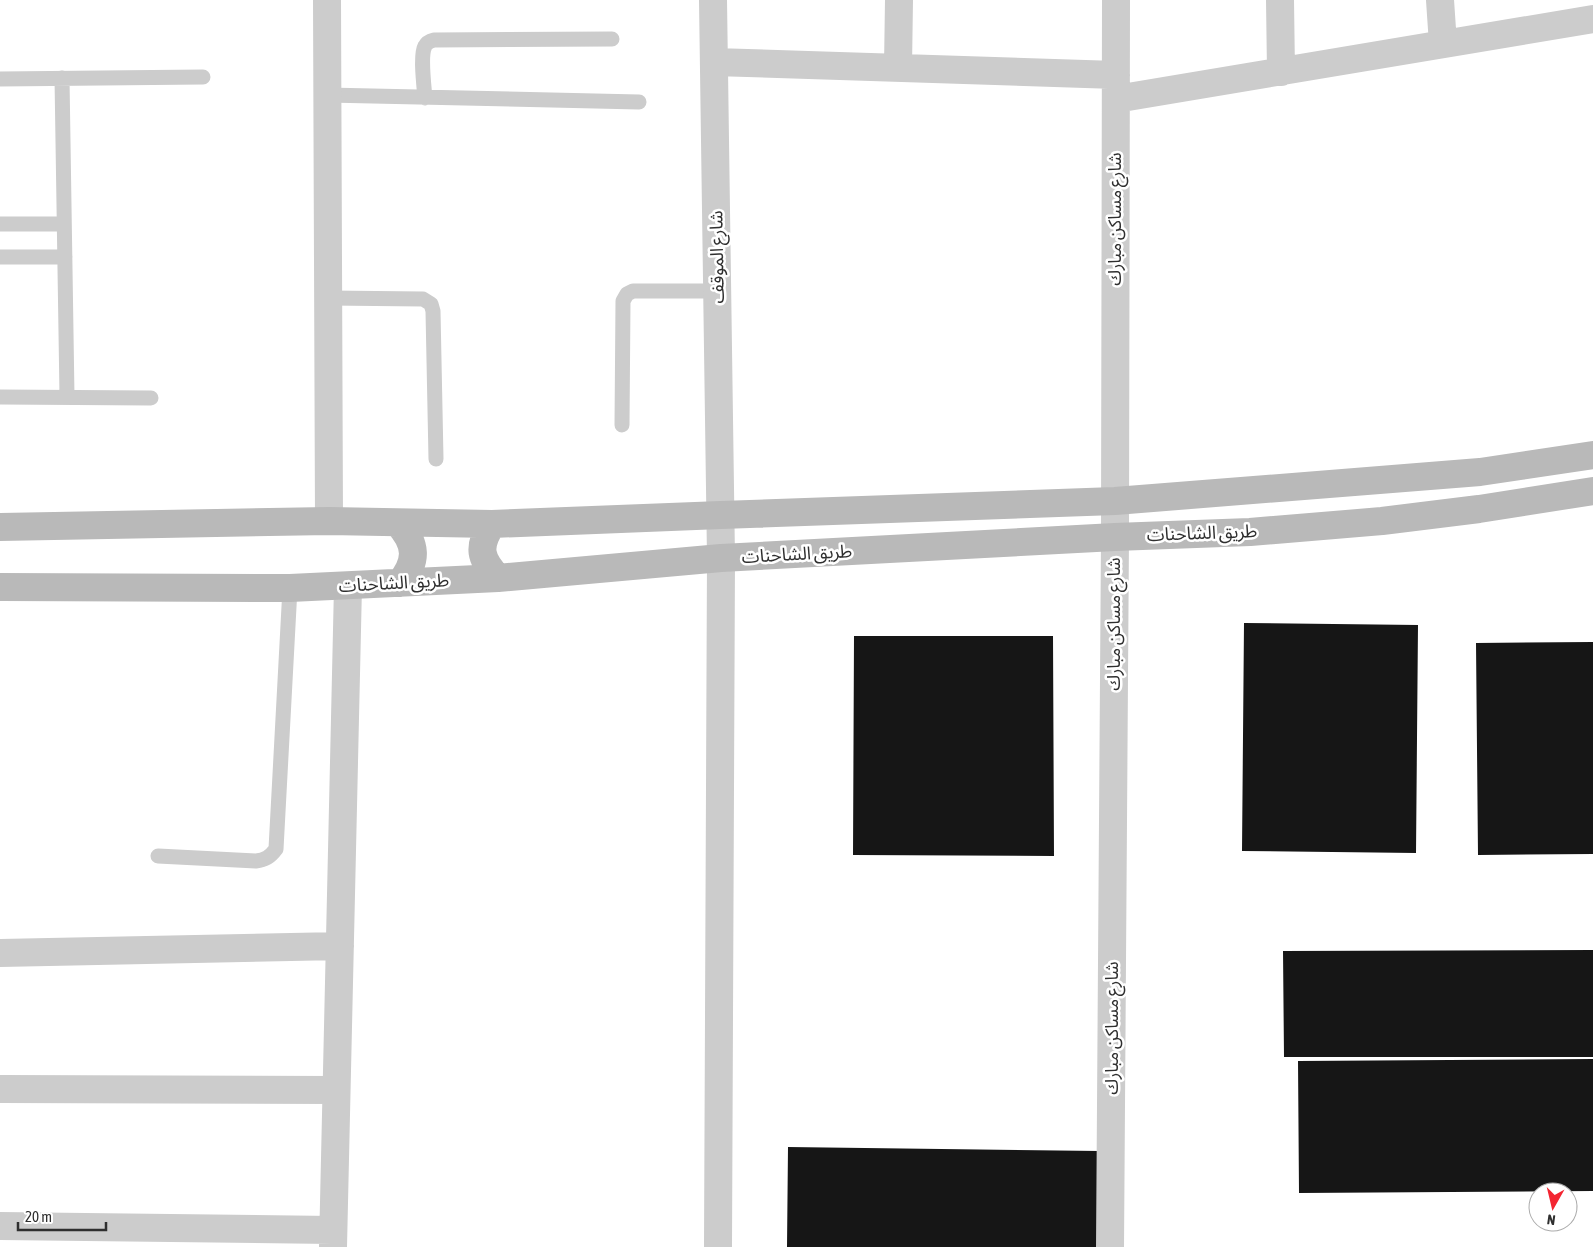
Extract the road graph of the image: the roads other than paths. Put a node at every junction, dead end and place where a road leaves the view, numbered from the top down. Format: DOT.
graph roads {
  1 [pos="327,0"];
  2 [pos="713,0"];
  3 [pos="899,0"];
  4 [pos="1116,0"];
  5 [pos="1280,0"];
  6 [pos="1440,0"];
  7 [pos="1593,19"];
  8 [pos="612,39"];
  9 [pos="1443,44"];
  10 [pos="714,62"];
  11 [pos="898,67"];
  12 [pos="1281,72"];
  13 [pos="203,77"];
  14 [pos="62,78"];
  15 [pos="0,79"];
  16 [pos="1116,87"];
  17 [pos="327,95"];
  18 [pos="424,98"];
  19 [pos="639,102"];
  20 [pos="0,224"];
  21 [pos="64,224"];
  22 [pos="0,257"];
  23 [pos="65,257"];
  24 [pos="717,291"];
  25 [pos="328,298"];
  26 [pos="0,396"];
  27 [pos="67,396"];
  28 [pos="151,398"];
  29 [pos="622,425"];
  30 [pos="1593,455"];
  31 [pos="436,459"];
  32 [pos="1593,491"];
  33 [pos="1115,501"];
  34 [pos="720,515"];
  35 [pos="329,521"];
  36 [pos="398,523"];
  37 [pos="492,524"];
  38 [pos="0,527"];
  39 [pos="1115,537"];
  40 [pos="721,558"];
  41 [pos="498,578"];
  42 [pos="400,583"];
  43 [pos="348,586"];
  44 [pos="0,587"];
  45 [pos="290,588"];
  46 [pos="158,856"];
  47 [pos="340,946"];
  48 [pos="0,953"];
  49 [pos="0,1089"];
  50 [pos="336,1090"];
  51 [pos="0,1226"];
  52 [pos="333,1239"];
  53 [pos="718,1247"];
  54 [pos="1110,1247"];
  1 -- 17 [label="street"];
  2 -- 10 [label="street, شارع الموقف"];
  3 -- 11 [label="street"];
  4 -- 16 [label="street, شارع مساكن مبارك"];
  5 -- 12 [label="street"];
  6 -- 9 [label="street"];
  7 -- 9 [label="street"];
  8 -- 18 [label="lane"];
  9 -- 12 [label="street"];
  10 -- 11 [label="street"];
  10 -- 24 [label="street, شارع الموقف"];
  11 -- 16 [label="street"];
  12 -- 16 [label="street"];
  13 -- 14 [label="lane"];
  14 -- 15 [label="lane"];
  14 -- 21 [label="lane"];
  16 -- 33 [label="street, شارع مساكن مبارك"];
  17 -- 18 [label="lane"];
  17 -- 25 [label="street"];
  18 -- 19 [label="lane"];
  20 -- 21 [label="lane"];
  21 -- 23 [label="lane"];
  22 -- 23 [label="lane"];
  23 -- 27 [label="lane"];
  24 -- 29 [label="lane"];
  24 -- 34 [label="street, شارع الموقف"];
  25 -- 31 [label="lane"];
  25 -- 35 [label="street"];
  26 -- 27 [label="lane"];
  27 -- 28 [label="lane"];
  30 -- 33 [label="main road, طريق الشاحنات"];
  32 -- 39 [label="main road, طريق الشاحنات"];
  33 -- 34 [label="main road, طريق الشاحنات"];
  33 -- 39 [label="street, شارع مساكن مبارك"];
  34 -- 37 [label="main road, طريق الشاحنات"];
  34 -- 40 [label="street, شارع الموقف"];
  35 -- 36 [label="main road, طريق الشاحنات"];
  35 -- 38 [label="main road, طريق الشاحنات"];
  36 -- 37 [label="main road, طريق الشاحنات"];
  36 -- 42 [label="main road"];
  37 -- 41 [label="main road"];
  39 -- 40 [label="main road, طريق الشاحنات"];
  39 -- 54 [label="street, شارع مساكن مبارك"];
  40 -- 41 [label="main road, طريق الشاحنات"];
  40 -- 53 [label="street, شارع الموقف"];
  41 -- 42 [label="main road, طريق الشاحنات"];
  42 -- 43 [label="main road, طريق الشاحنات"];
  43 -- 45 [label="main road, طريق الشاحنات"];
  43 -- 47 [label="street"];
  44 -- 45 [label="main road, طريق الشاحنات"];
  45 -- 46 [label="lane"];
  47 -- 48 [label="street"];
  47 -- 50 [label="street"];
  49 -- 50 [label="street"];
  50 -- 52 [label="street"];
  51 -- 52 [label="street"];
}
